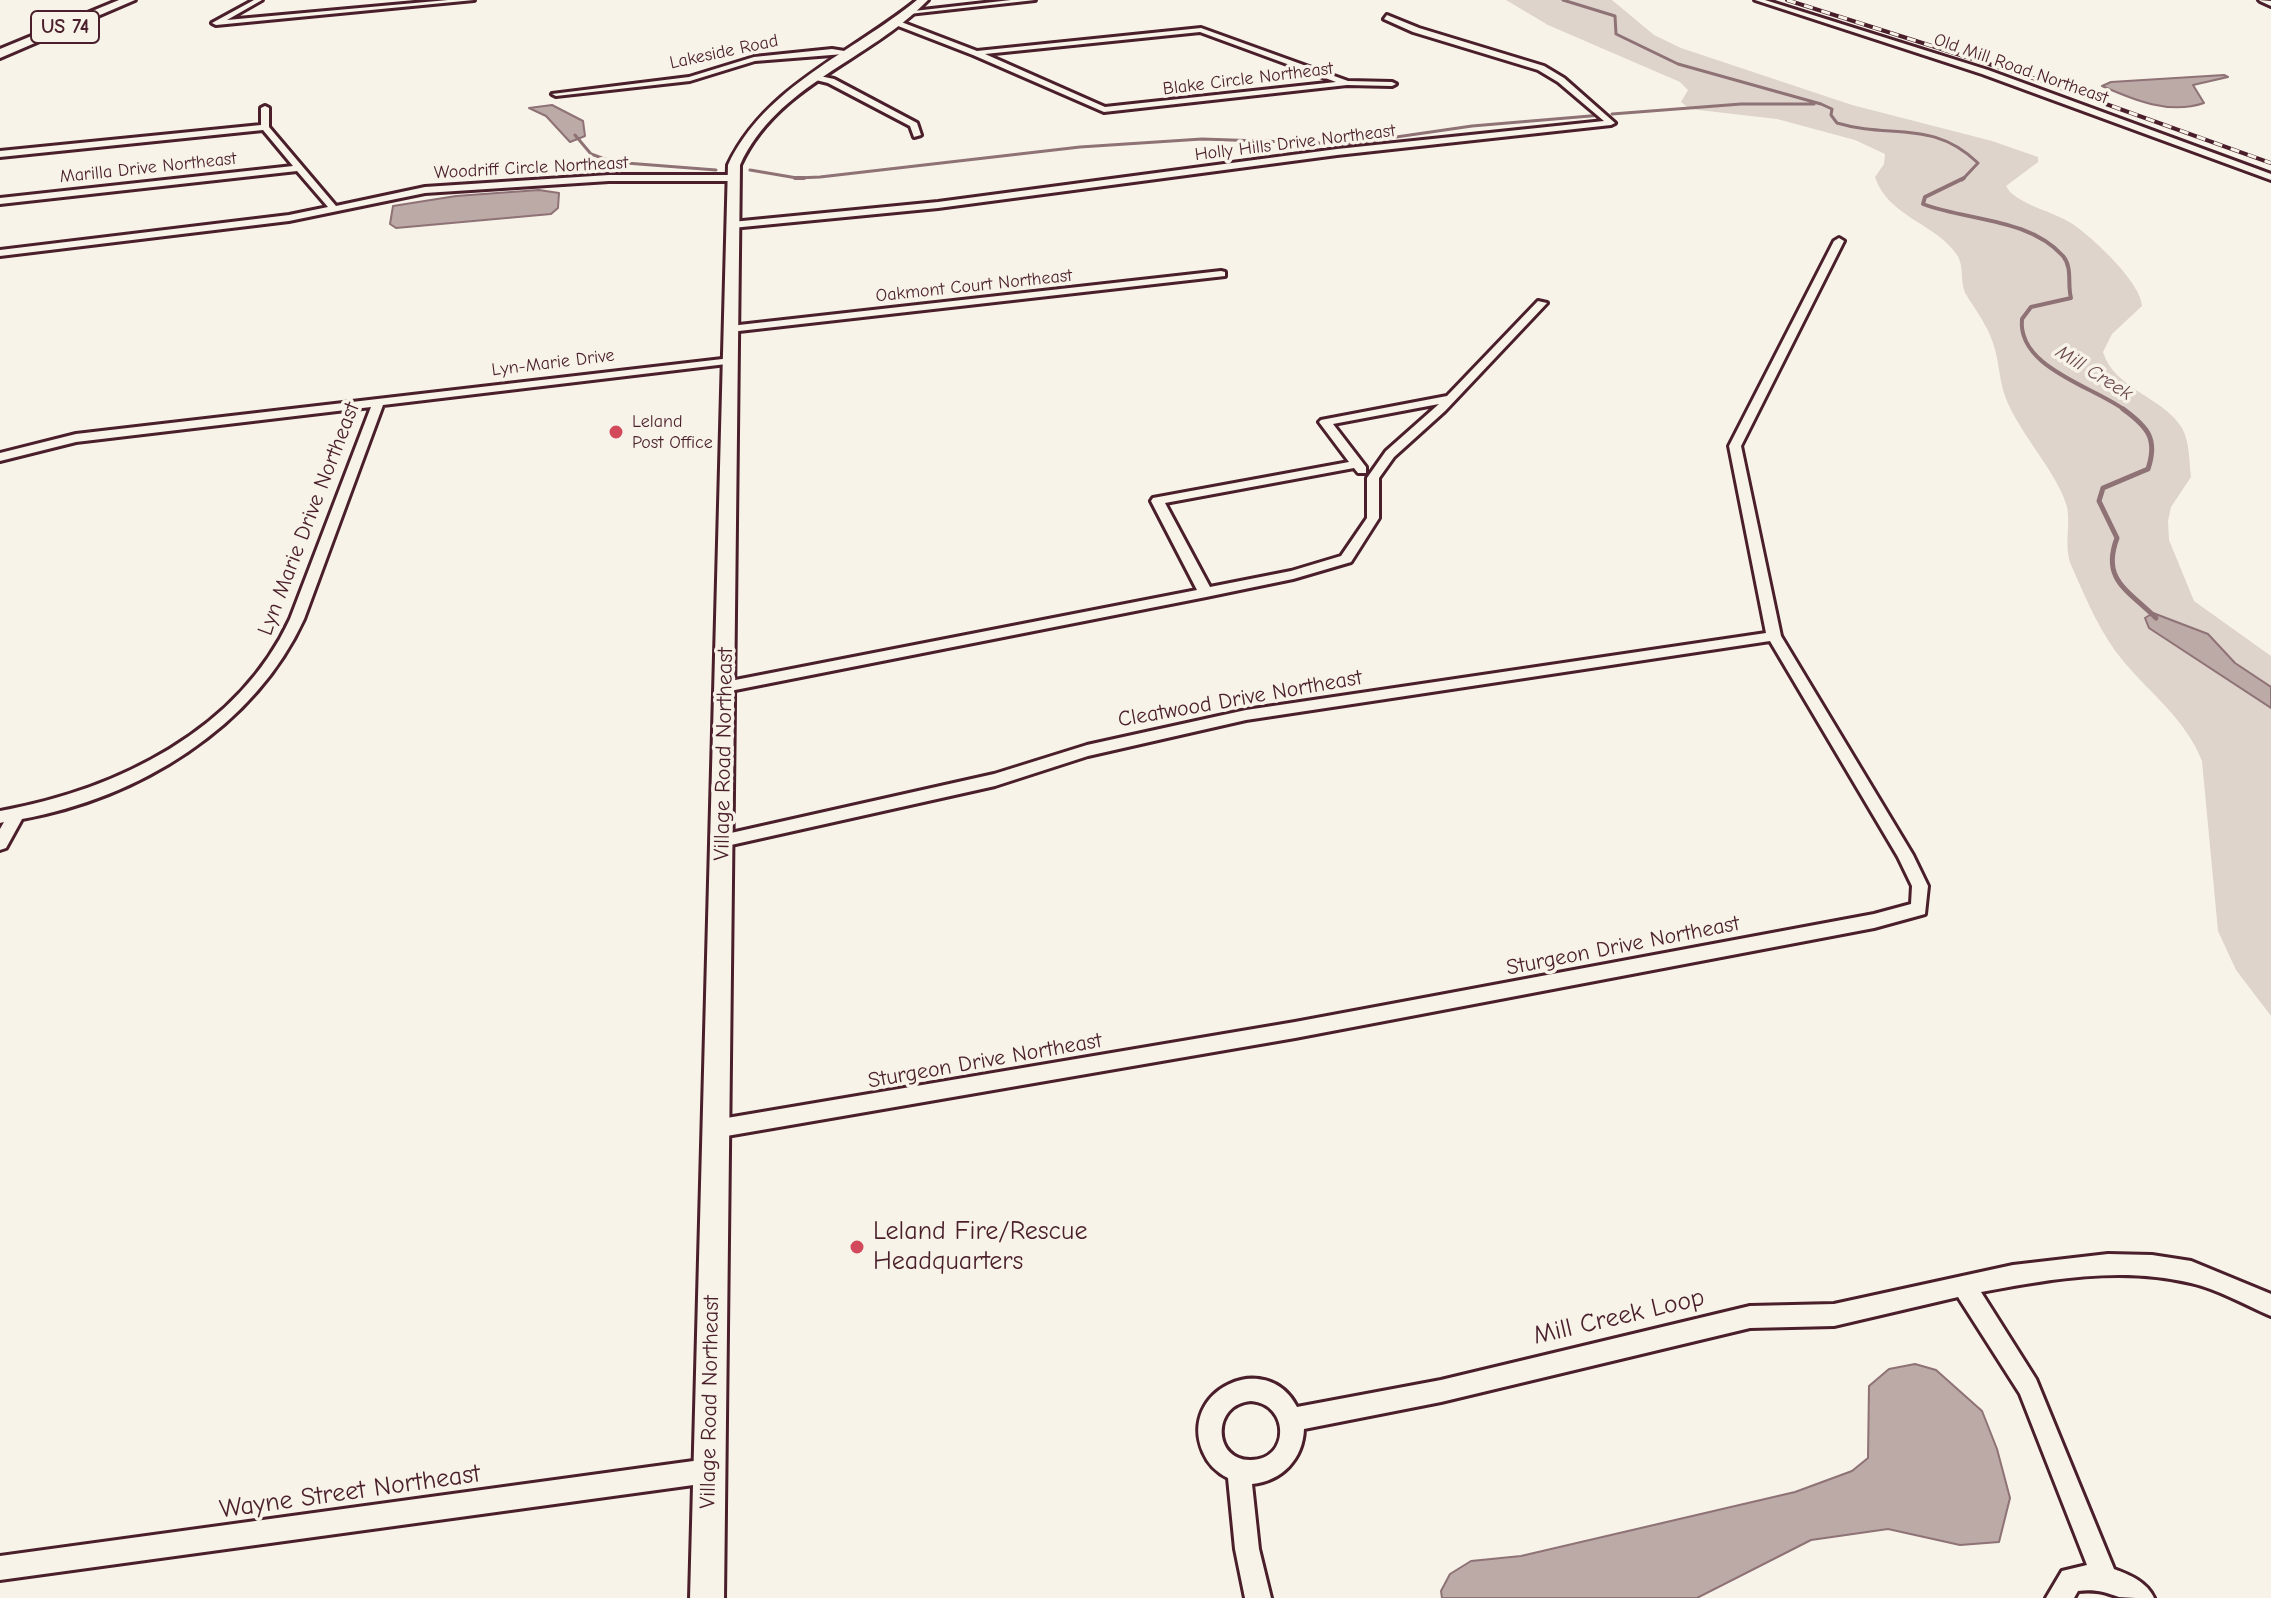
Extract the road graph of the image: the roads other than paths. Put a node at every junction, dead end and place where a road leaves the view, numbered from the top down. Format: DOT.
graph roads {
  1 [pos="93,0"];
  2 [pos="129,0"];
  3 [pos="259,0"];
  4 [pos="471,0"];
  5 [pos="1032,0"];
  6 [pos="1758,0"];
  7 [pos="2262,0"];
  8 [pos="2271,4"];
  9 [pos="909,11"];
  10 [pos="1387,17"];
  11 [pos="0,38"];
  12 [pos="853,53"];
  13 [pos="976,53"];
  14 [pos="0,54"];
  15 [pos="815,77"];
  16 [pos="1347,83"];
  17 [pos="1392,84"];
  18 [pos="556,94"];
  19 [pos="265,108"];
  20 [pos="265,127"];
  21 [pos="917,135"];
  22 [pos="0,154"];
  23 [pos="299,168"];
  24 [pos="2271,177"];
  25 [pos="733,178"];
  26 [pos="0,201"];
  27 [pos="334,209"];
  28 [pos="732,225"];
  29 [pos="1839,241"];
  30 [pos="0,253"];
  31 [pos="1221,274"];
  32 [pos="1542,303"];
  33 [pos="730,329"];
  34 [pos="731,361"];
  35 [pos="1452,399"];
  36 [pos="379,402"];
  37 [pos="0,457"];
  38 [pos="1357,464"];
  39 [pos="1373,484"];
  40 [pos="1206,593"];
  41 [pos="1774,636"];
  42 [pos="725,687"];
  43 [pos="8,816"];
  44 [pos="722,841"];
  45 [pos="0,844"];
  46 [pos="715,1129"];
  47 [pos="1964,1286"];
  48 [pos="2271,1305"];
  49 [pos="1289,1420"];
  50 [pos="708,1471"];
  51 [pos="1239,1472"];
  52 [pos="0,1568"];
  53 [pos="2105,1578"];
  54 [pos="707,1598"];
  55 [pos="1258,1598"];
  56 [pos="2059,1598"];
  57 [pos="2141,1598"];
  1 -- 11 [label="highway, US 74"];
  2 -- 14 [label="highway, US 74"];
  3 -- 4 [label="street"];
  5 -- 9 [label="street"];
  6 -- 24 [label="street, Old Mill Road Northeast"];
  7 -- 8 [label="street"];
  9 -- 12 [label="main road, Village Road Northeast"];
  9 -- 13 [label="street, Blake Circle Northeast"];
  10 -- 28 [label="street, Holly Hills Drive Northeast"];
  12 -- 15 [label="main road, Village Road Northeast"];
  12 -- 18 [label="street, Lakeside Road"];
  13 -- 16 [label="street, Blake Circle Northeast"];
  13 -- 16 [label="street, Blake Circle Northeast"];
  15 -- 21 [label="street"];
  15 -- 25 [label="main road, Village Road Northeast"];
  16 -- 17 [label="street"];
  19 -- 20 [label="street"];
  20 -- 22 [label="street"];
  20 -- 23 [label="street"];
  23 -- 26 [label="street, Marilla Drive Northeast"];
  23 -- 27 [label="street"];
  25 -- 27 [label="street, Woodriff Circle Northeast"];
  25 -- 28 [label="main road, Village Road Northeast"];
  27 -- 30 [label="street, Woodriff Circle Northeast"];
  28 -- 33 [label="main road, Village Road Northeast"];
  29 -- 41 [label="street, Sturgeon Drive Northeast"];
  31 -- 33 [label="street, Oakmont Court Northeast"];
  32 -- 35 [label="street"];
  33 -- 34 [label="main road, Village Road Northeast"];
  34 -- 36 [label="street, Lyn-Marie Drive"];
  34 -- 42 [label="main road, Village Road Northeast"];
  35 -- 38 [label="street"];
  35 -- 39 [label="street"];
  36 -- 37 [label="street, Lyn Marie Drive Northeast"];
  36 -- 43 [label="street, Lyn Marie Drive Northeast"];
  38 -- 39 [label="street"];
  38 -- 40 [label="street"];
  39 -- 40 [label="street"];
  40 -- 42 [label="street"];
  41 -- 44 [label="street, Cleatwood Drive Northeast"];
  41 -- 46 [label="street, Sturgeon Drive Northeast"];
  42 -- 44 [label="main road, Village Road Northeast"];
  43 -- 45 [label="street"];
  44 -- 46 [label="main road, Village Road Northeast"];
  46 -- 50 [label="main road, Village Road Northeast"];
  47 -- 48 [label="street, Mill Creek Loop"];
  47 -- 49 [label="street, Mill Creek Loop"];
  47 -- 53 [label="street"];
  49 -- 51 [label="street"];
  49 -- 51 [label="street"];
  50 -- 52 [label="street, Wayne Street Northeast"];
  50 -- 54 [label="main road, Village Road Northeast"];
  51 -- 55 [label="street"];
  53 -- 56 [label="street"];
  53 -- 57 [label="street"];
}
